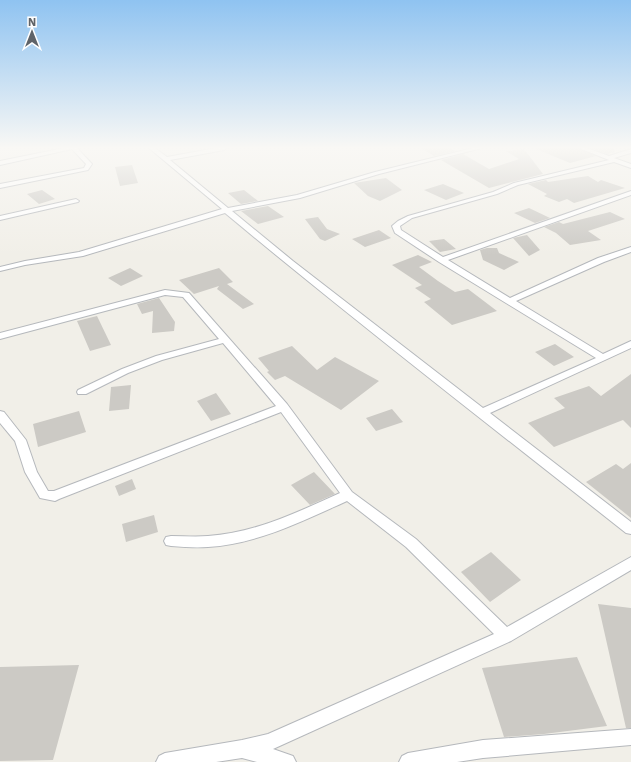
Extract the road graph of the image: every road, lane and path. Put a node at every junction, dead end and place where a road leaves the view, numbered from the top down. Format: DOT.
graph roads {
  1 [pos="12,184"];
  2 [pos="195,184"];
  3 [pos="342,184"];
  4 [pos="518,184"];
  5 [pos="0,186"];
  6 [pos="631,193"];
  7 [pos="76,201"];
  8 [pos="227,210"];
  9 [pos="0,218"];
  10 [pos="631,249"];
  11 [pos="442,260"];
  12 [pos="0,269"];
  13 [pos="510,301"];
  14 [pos="0,336"];
  15 [pos="225,340"];
  16 [pos="631,344"];
  17 [pos="603,358"];
  18 [pos="82,392"];
  19 [pos="283,407"];
  20 [pos="480,413"];
  21 [pos="0,415"];
  22 [pos="348,494"];
  23 [pos="631,529"];
  24 [pos="171,541"];
  25 [pos="631,563"];
  26 [pos="506,636"];
  27 [pos="631,737"];
  28 [pos="242,749"];
  29 [pos="165,762"];
  30 [pos="287,762"];
  31 [pos="408,762"];
  1 -- 5 [label="street"];
  2 -- 8 [label="street"];
  3 -- 8 [label="street"];
  4 -- 11 [label="street"];
  6 -- 11 [label="street"];
  7 -- 9 [label="street"];
  8 -- 12 [label="street"];
  8 -- 20 [label="street"];
  10 -- 13 [label="street"];
  11 -- 13 [label="street"];
  13 -- 17 [label="street"];
  14 -- 15 [label="street"];
  15 -- 18 [label="street"];
  15 -- 19 [label="street"];
  16 -- 17 [label="street"];
  17 -- 20 [label="street"];
  19 -- 21 [label="street"];
  19 -- 22 [label="street"];
  20 -- 23 [label="street"];
  22 -- 24 [label="street"];
  22 -- 26 [label="street"];
  25 -- 26 [label="street"];
  26 -- 28 [label="street"];
  27 -- 31 [label="street"];
  28 -- 29 [label="street"];
  28 -- 30 [label="street"];
}
